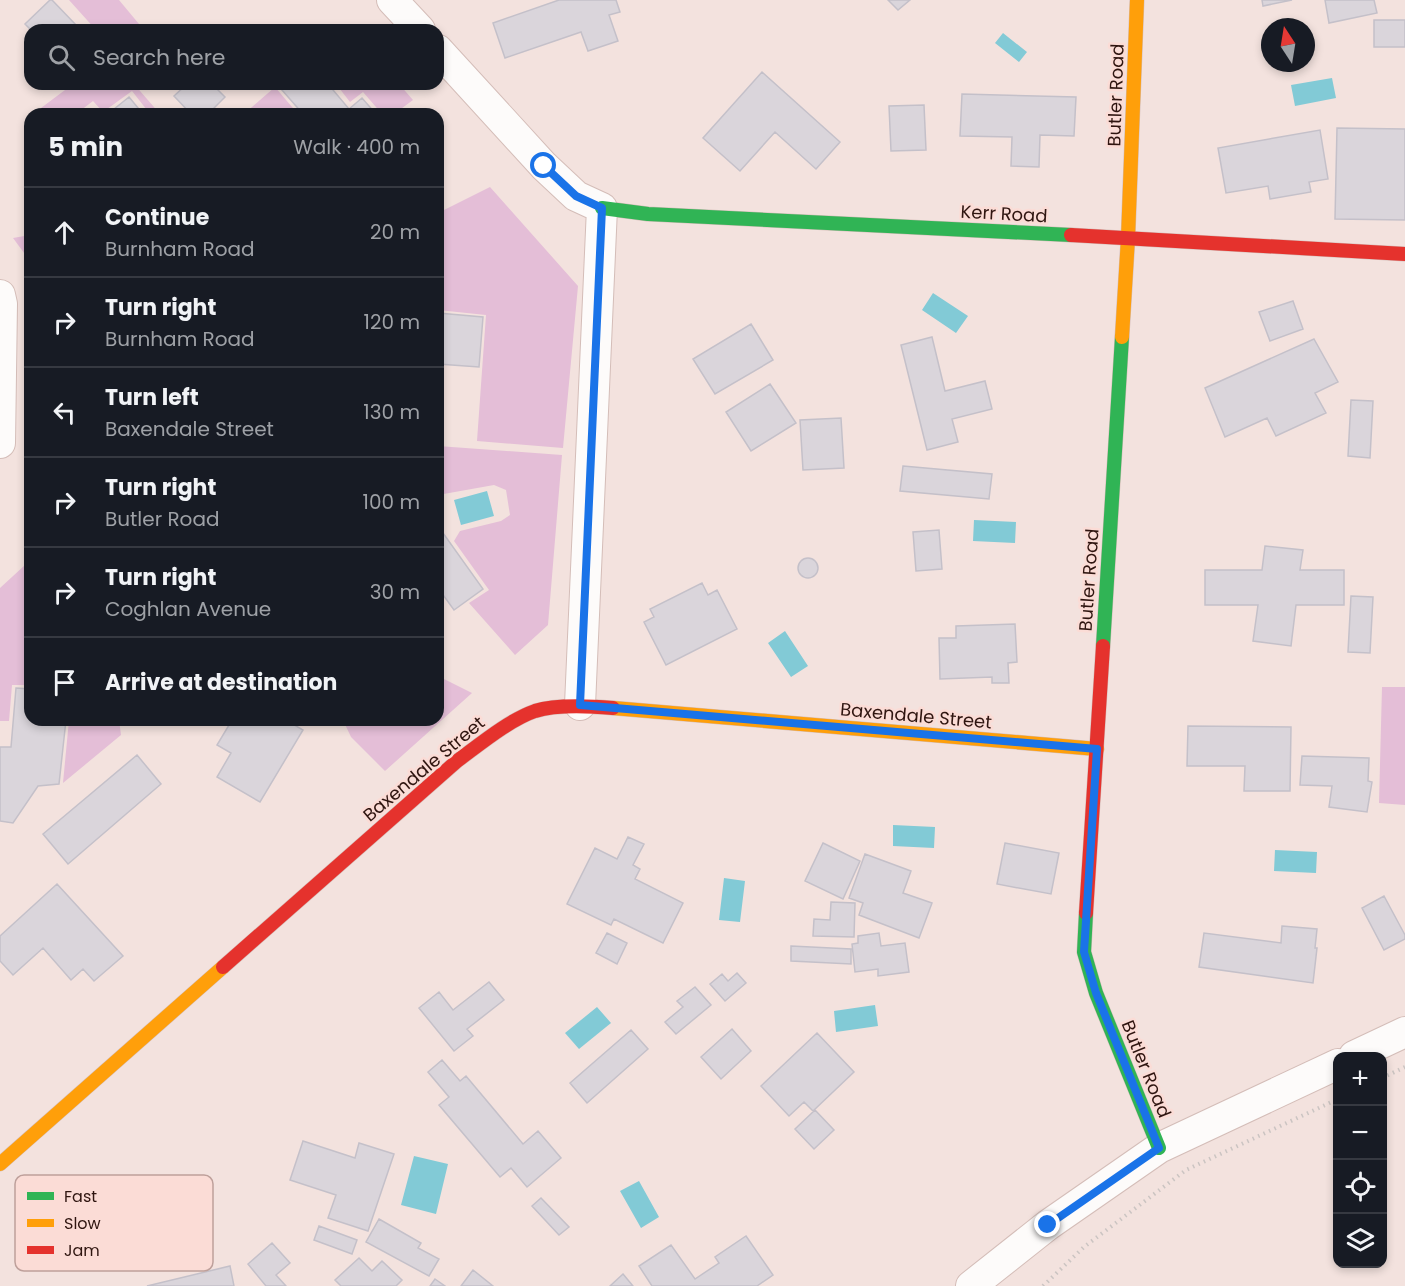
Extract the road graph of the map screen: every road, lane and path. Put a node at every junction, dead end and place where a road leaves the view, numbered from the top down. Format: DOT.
graph roads {
  1 [pos="392,0"];
  2 [pos="1137,0"];
  3 [pos="414,24"];
  4 [pos="444,57"];
  5 [pos="602,208"];
  6 [pos="1128,238"];
  7 [pos="1405,254"];
  8 [pos="0,295"];
  9 [pos="0,443"];
  10 [pos="580,705"];
  11 [pos="1097,749"];
  12 [pos="1405,1032"];
  13 [pos="1362,1052"];
  14 [pos="1333,1066"];
  15 [pos="1405,1067"];
  16 [pos="1387,1075"];
  17 [pos="1333,1101"];
  18 [pos="1159,1148"];
  19 [pos="0,1164"];
  20 [pos="970,1286"];
  21 [pos="1043,1286"];
  1 -- 3 [label="street"];
  2 -- 6 [label="street, Butler Road"];
  4 -- 5 [label="street"];
  5 -- 6 [label="street, Kerr Road"];
  5 -- 10 [label="street"];
  6 -- 7 [label="street, Kerr Road"];
  6 -- 11 [label="street, Butler Road"];
  8 -- 9 [label="street"];
  10 -- 11 [label="street, Baxendale Street"];
  10 -- 19 [label="street, Baxendale Street"];
  11 -- 18 [label="street, Butler Road"];
  12 -- 13 [label="street"];
  14 -- 18 [label="street"];
  15 -- 16 [label="path"];
  17 -- 21 [label="path"];
  18 -- 20 [label="street"];
}
